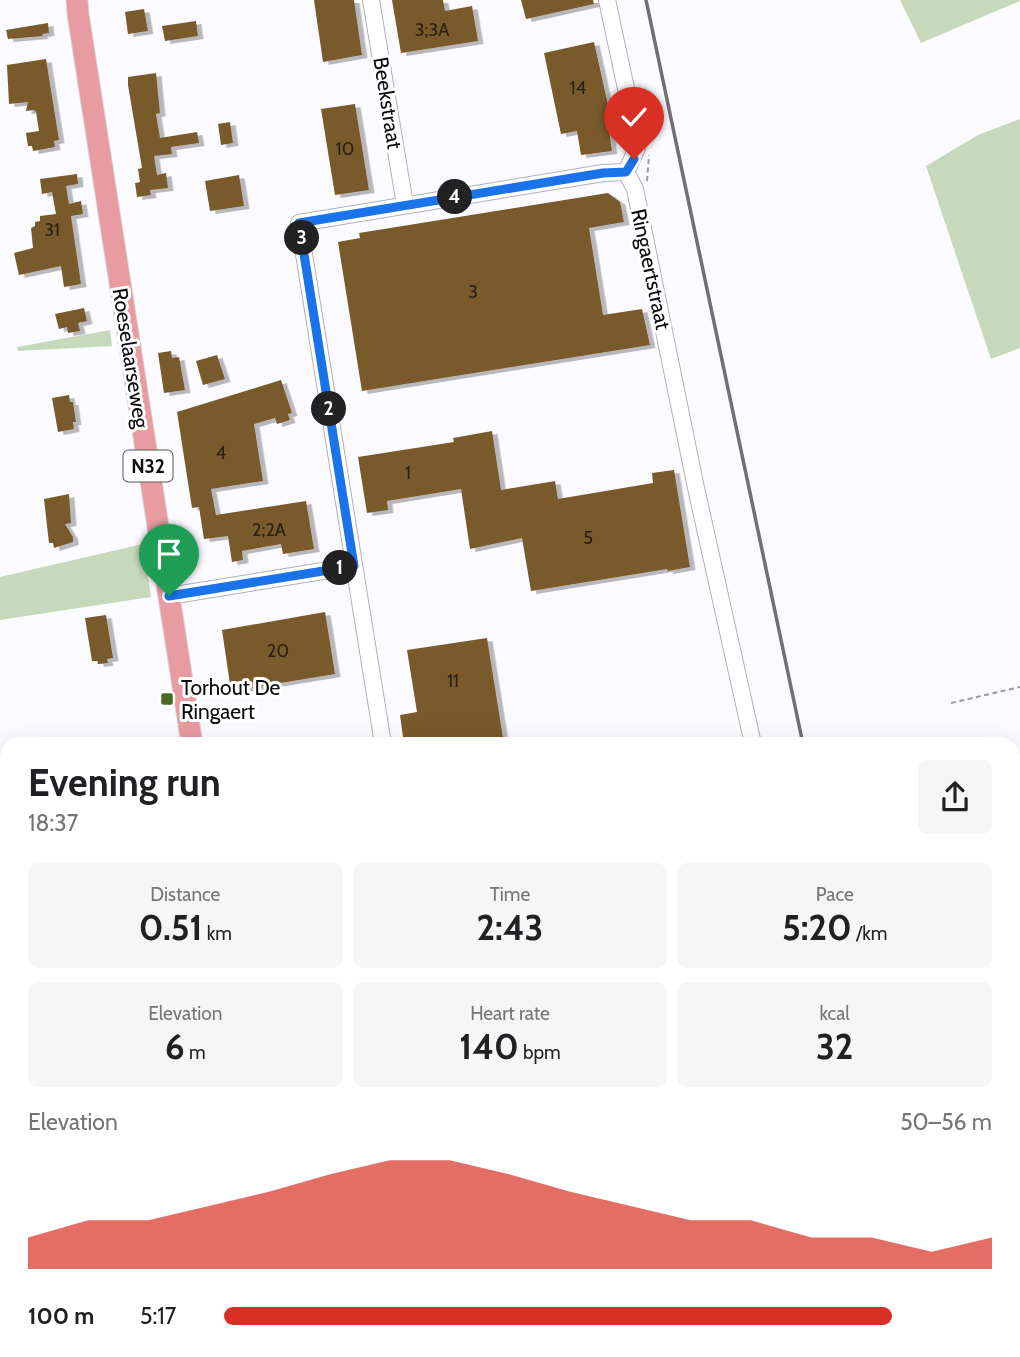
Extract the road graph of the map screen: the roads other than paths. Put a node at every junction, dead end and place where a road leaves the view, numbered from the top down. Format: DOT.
graph roads {
  1 [pos="372,0"];
  2 [pos="607,0"];
  3 [pos="76,5"];
  4 [pos="626,172"];
  5 [pos="405,205"];
  6 [pos="354,566"];
  7 [pos="169,596"];
  8 [pos="191,737"];
  9 [pos="382,737"];
  10 [pos="750,737"];
  1 -- 5 [label="street, Beekstraat"];
  2 -- 4 [label="street"];
  3 -- 7 [label="main road, Roeselaarseweg / N32"];
  4 -- 5 [label="street"];
  4 -- 10 [label="street, Ringaertstraat"];
  5 -- 6 [label="street"];
  6 -- 7 [label="street"];
  6 -- 9 [label="street"];
  7 -- 8 [label="main road, Roeselaarseweg / N32"];
}
